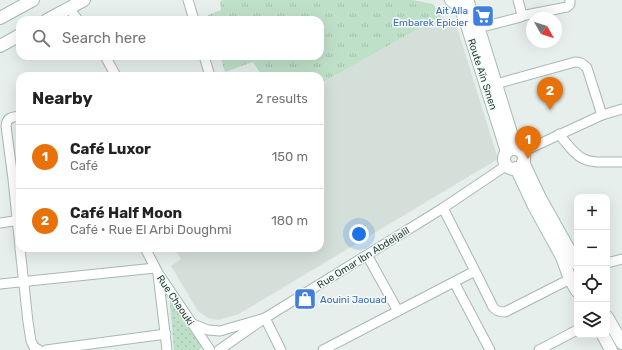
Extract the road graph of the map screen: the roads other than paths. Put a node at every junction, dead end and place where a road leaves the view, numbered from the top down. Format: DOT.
graph roads {
  1 [pos="33,0"];
  2 [pos="84,0"];
  3 [pos="188,0"];
  4 [pos="451,0"];
  5 [pos="467,0"];
  6 [pos="471,0"];
  7 [pos="518,0"];
  8 [pos="570,0"];
  9 [pos="69,8"];
  10 [pos="54,16"];
  11 [pos="75,16"];
  12 [pos="193,16"];
  13 [pos="521,16"];
  14 [pos="0,18"];
  15 [pos="477,23"];
  16 [pos="16,37"];
  17 [pos="0,46"];
  18 [pos="107,60"];
  19 [pos="205,60"];
  20 [pos="114,72"];
  21 [pos="209,72"];
  22 [pos="496,84"];
  23 [pos="622,109"];
  24 [pos="602,115"];
  25 [pos="16,116"];
  26 [pos="559,134"];
  27 [pos="515,158"];
  28 [pos="622,162"];
  29 [pos="16,198"];
  30 [pos="443,208"];
  31 [pos="16,220"];
  32 [pos="0,223"];
  33 [pos="20,252"];
  34 [pos="147,252"];
  35 [pos="367,255"];
  36 [pos="574,259"];
  37 [pos="622,259"];
  38 [pos="610,262"];
  39 [pos="156,270"];
  40 [pos="475,271"];
  41 [pos="570,279"];
  42 [pos="23,281"];
  43 [pos="454,282"];
  44 [pos="0,284"];
  45 [pos="574,286"];
  46 [pos="398,311"];
  47 [pos="265,318"];
  48 [pos="610,322"];
  49 [pos="193,324"];
  50 [pos="574,332"];
  51 [pos="166,334"];
  52 [pos="605,338"];
  53 [pos="622,343"];
  54 [pos="62,349"];
  55 [pos="39,350"];
  56 [pos="48,350"];
  57 [pos="167,350"];
  58 [pos="210,350"];
  59 [pos="220,350"];
  60 [pos="281,350"];
  61 [pos="323,350"];
  62 [pos="490,350"];
  63 [pos="539,350"];
  64 [pos="611,350"];
  1 -- 14 [label="main road"];
  2 -- 9 [label="main road"];
  3 -- 12 [label="street"];
  4 -- 27 [label="main road, Route Aïn Smen"];
  5 -- 15 [label="main road, Route Aïn Smen"];
  6 -- 15 [label="street"];
  7 -- 13 [label="street"];
  8 -- 13 [label="street"];
  9 -- 10 [label="main road"];
  9 -- 11 [label="street"];
  13 -- 15 [label="street"];
  15 -- 22 [label="main road, Route Aïn Smen"];
  16 -- 17 [label="main road"];
  18 -- 20 [label="street"];
  19 -- 21 [label="street"];
  22 -- 24 [label="street"];
  22 -- 27 [label="main road, Route Aïn Smen"];
  23 -- 24 [label="street, Rue Omar Ibn Abdeljalil"];
  24 -- 26 [label="street, Rue Omar Ibn Abdeljalil"];
  25 -- 29 [label="street"];
  26 -- 27 [label="street, Rue Omar Ibn Abdeljalil"];
  26 -- 28 [label="street"];
  27 -- 30 [label="street, Rue Omar Ibn Abdeljalil"];
  27 -- 36 [label="main road"];
  27 -- 41 [label="main road"];
  30 -- 35 [label="street, Rue Omar Ibn Abdeljalil"];
  30 -- 40 [label="street"];
  31 -- 32 [label="street"];
  33 -- 42 [label="street"];
  34 -- 39 [label="street, Rue Chaouki"];
  35 -- 46 [label="street"];
  35 -- 47 [label="street, Rue Omar Ibn Abdeljalil"];
  37 -- 38 [label="street"];
  39 -- 42 [label="street"];
  39 -- 49 [label="street, Rue Chaouki"];
  39 -- 51 [label="street"];
  40 -- 41 [label="street"];
  40 -- 43 [label="street"];
  41 -- 45 [label="main road"];
  42 -- 44 [label="street"];
  42 -- 55 [label="street"];
  43 -- 46 [label="street"];
  43 -- 62 [label="street"];
  46 -- 61 [label="street"];
  47 -- 49 [label="street"];
  47 -- 59 [label="street, Rue Omar Ibn Abdeljalil"];
  47 -- 60 [label="street"];
  48 -- 53 [label="main road"];
  49 -- 58 [label="street, Rue Chaouki"];
  50 -- 63 [label="street"];
  51 -- 54 [label="street"];
  51 -- 57 [label="street"];
  52 -- 64 [label="main road"];
  54 -- 56 [label="street"];
}
